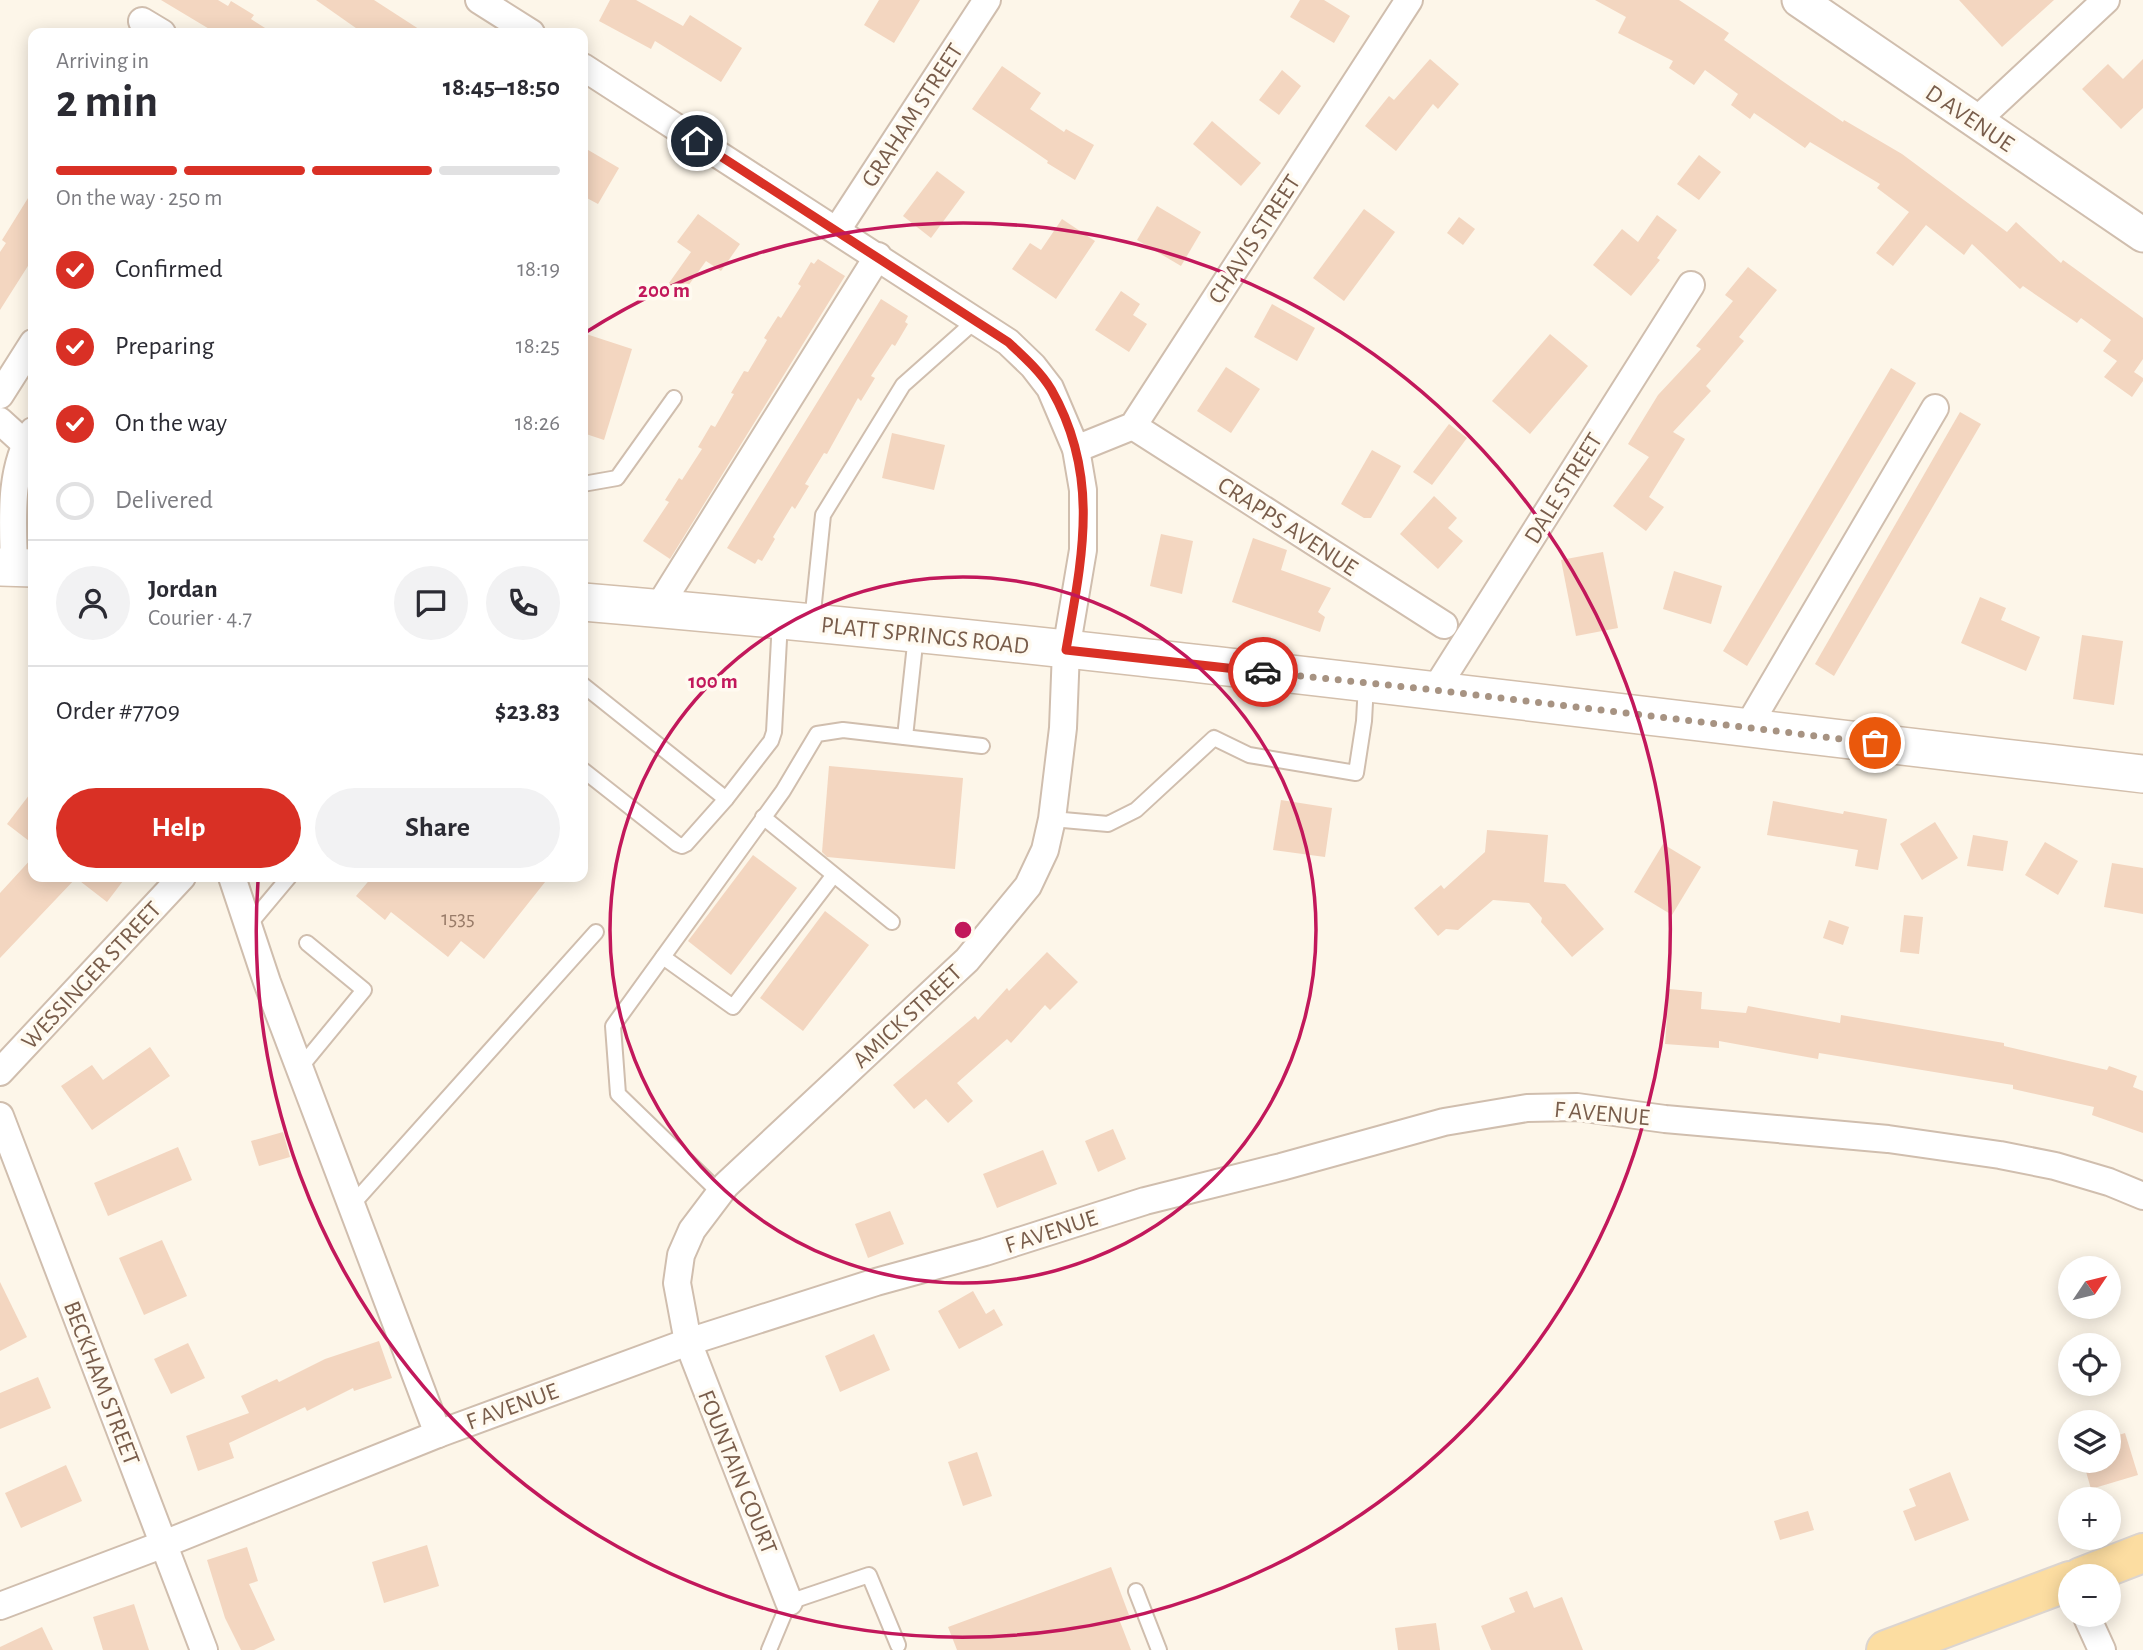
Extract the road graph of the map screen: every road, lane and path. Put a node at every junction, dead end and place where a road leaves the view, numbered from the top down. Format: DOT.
graph roads {
  1 [pos="480,0"];
  2 [pos="987,0"];
  3 [pos="1409,0"];
  4 [pos="1799,0"];
  5 [pos="2106,0"];
  6 [pos="515,28"];
  7 [pos="588,70"];
  8 [pos="1975,122"];
  9 [pos="837,230"];
  10 [pos="2143,235"];
  11 [pos="878,256"];
  12 [pos="1691,285"];
  13 [pos="975,320"];
  14 [pos="28,351"];
  15 [pos="0,395"];
  16 [pos="674,398"];
  17 [pos="1935,408"];
  18 [pos="0,421"];
  19 [pos="1133,426"];
  20 [pos="28,441"];
  21 [pos="28,448"];
  22 [pos="1076,449"];
  23 [pos="588,483"];
  24 [pos="16,567"];
  25 [pos="588,602"];
  26 [pos="657,608"];
  27 [pos="796,620"];
  28 [pos="1444,625"];
  29 [pos="916,634"];
  30 [pos="1066,650"];
  31 [pos="1366,682"];
  32 [pos="588,689"];
  33 [pos="1435,690"];
  34 [pos="1747,729"];
  35 [pos="905,737"];
  36 [pos="982,746"];
  37 [pos="588,774"];
  38 [pos="2143,774"];
  39 [pos="726,799"];
  40 [pos="763,817"];
  41 [pos="1052,820"];
  42 [pos="833,876"];
  43 [pos="177,882"];
  44 [pos="234,882"];
  45 [pos="285,882"];
  46 [pos="892,922"];
  47 [pos="248,926"];
  48 [pos="596,932"];
  49 [pos="307,943"];
  50 [pos="663,957"];
  51 [pos="299,1069"];
  52 [pos="0,1072"];
  53 [pos="0,1116"];
  54 [pos="720,1193"];
  55 [pos="2143,1196"];
  56 [pos="351,1207"];
  57 [pos="688,1342"];
  58 [pos="438,1434"];
  59 [pos="164,1544"];
  60 [pos="2143,1553"];
  61 [pos="2115,1564"];
  62 [pos="2058,1586"];
  63 [pos="1136,1591"];
  64 [pos="789,1601"];
  65 [pos="0,1606"];
  66 [pos="2091,1627"];
  67 [pos="895,1648"];
  68 [pos="204,1650"];
  69 [pos="769,1650"];
  70 [pos="1159,1650"];
  71 [pos="1886,1650"];
  72 [pos="2102,1650"];
  1 -- 6 [label="street"];
  2 -- 9 [label="street, GRAHAM STREET"];
  3 -- 19 [label="street, CHAVIS STREET"];
  4 -- 8 [label="street, D AVENUE"];
  5 -- 8 [label="street"];
  7 -- 9 [label="street"];
  8 -- 10 [label="street, D AVENUE"];
  9 -- 11 [label="street"];
  11 -- 13 [label="street"];
  11 -- 26 [label="street"];
  12 -- 33 [label="street, DALE STREET"];
  13 -- 22 [label="street"];
  13 -- 27 [label="lane"];
  14 -- 15 [label="street"];
  16 -- 23 [label="lane"];
  17 -- 34 [label="street"];
  18 -- 20 [label="street"];
  19 -- 22 [label="street"];
  19 -- 28 [label="street, CRAPPS AVENUE"];
  21 -- 24 [label="street"];
  22 -- 30 [label="street"];
  25 -- 26 [label="main road, PLATT SPRINGS ROAD"];
  26 -- 27 [label="main road, PLATT SPRINGS ROAD"];
  27 -- 29 [label="main road, PLATT SPRINGS ROAD"];
  27 -- 39 [label="lane"];
  29 -- 30 [label="main road, PLATT SPRINGS ROAD"];
  29 -- 35 [label="lane"];
  30 -- 31 [label="main road, PLATT SPRINGS ROAD"];
  30 -- 41 [label="street, AMICK STREET"];
  31 -- 33 [label="main road, PLATT SPRINGS ROAD"];
  31 -- 41 [label="lane"];
  32 -- 39 [label="lane"];
  33 -- 34 [label="main road, PLATT SPRINGS ROAD"];
  34 -- 38 [label="main road, PLATT SPRINGS ROAD"];
  35 -- 36 [label="lane"];
  35 -- 40 [label="lane"];
  37 -- 39 [label="lane"];
  40 -- 42 [label="lane"];
  40 -- 50 [label="lane"];
  41 -- 54 [label="street, AMICK STREET"];
  42 -- 46 [label="lane"];
  42 -- 50 [label="lane"];
  43 -- 52 [label="street, WESSINGER STREET"];
  44 -- 47 [label="street"];
  45 -- 47 [label="lane"];
  47 -- 51 [label="street"];
  48 -- 56 [label="lane"];
  49 -- 51 [label="lane"];
  50 -- 54 [label="lane"];
  51 -- 56 [label="street"];
  53 -- 59 [label="street, BECKHAM STREET"];
  54 -- 57 [label="street, AMICK STREET"];
  55 -- 57 [label="street, F AVENUE"];
  56 -- 58 [label="street"];
  57 -- 58 [label="street, F AVENUE"];
  57 -- 64 [label="street, FOUNTAIN COURT"];
  58 -- 59 [label="street, F AVENUE"];
  59 -- 65 [label="street, F AVENUE"];
  59 -- 68 [label="street, BECKHAM STREET"];
  60 -- 61 [label="main road"];
  62 -- 71 [label="main road"];
  63 -- 70 [label="lane"];
  64 -- 67 [label="lane"];
  64 -- 69 [label="lane"];
  66 -- 72 [label="street"];
}
